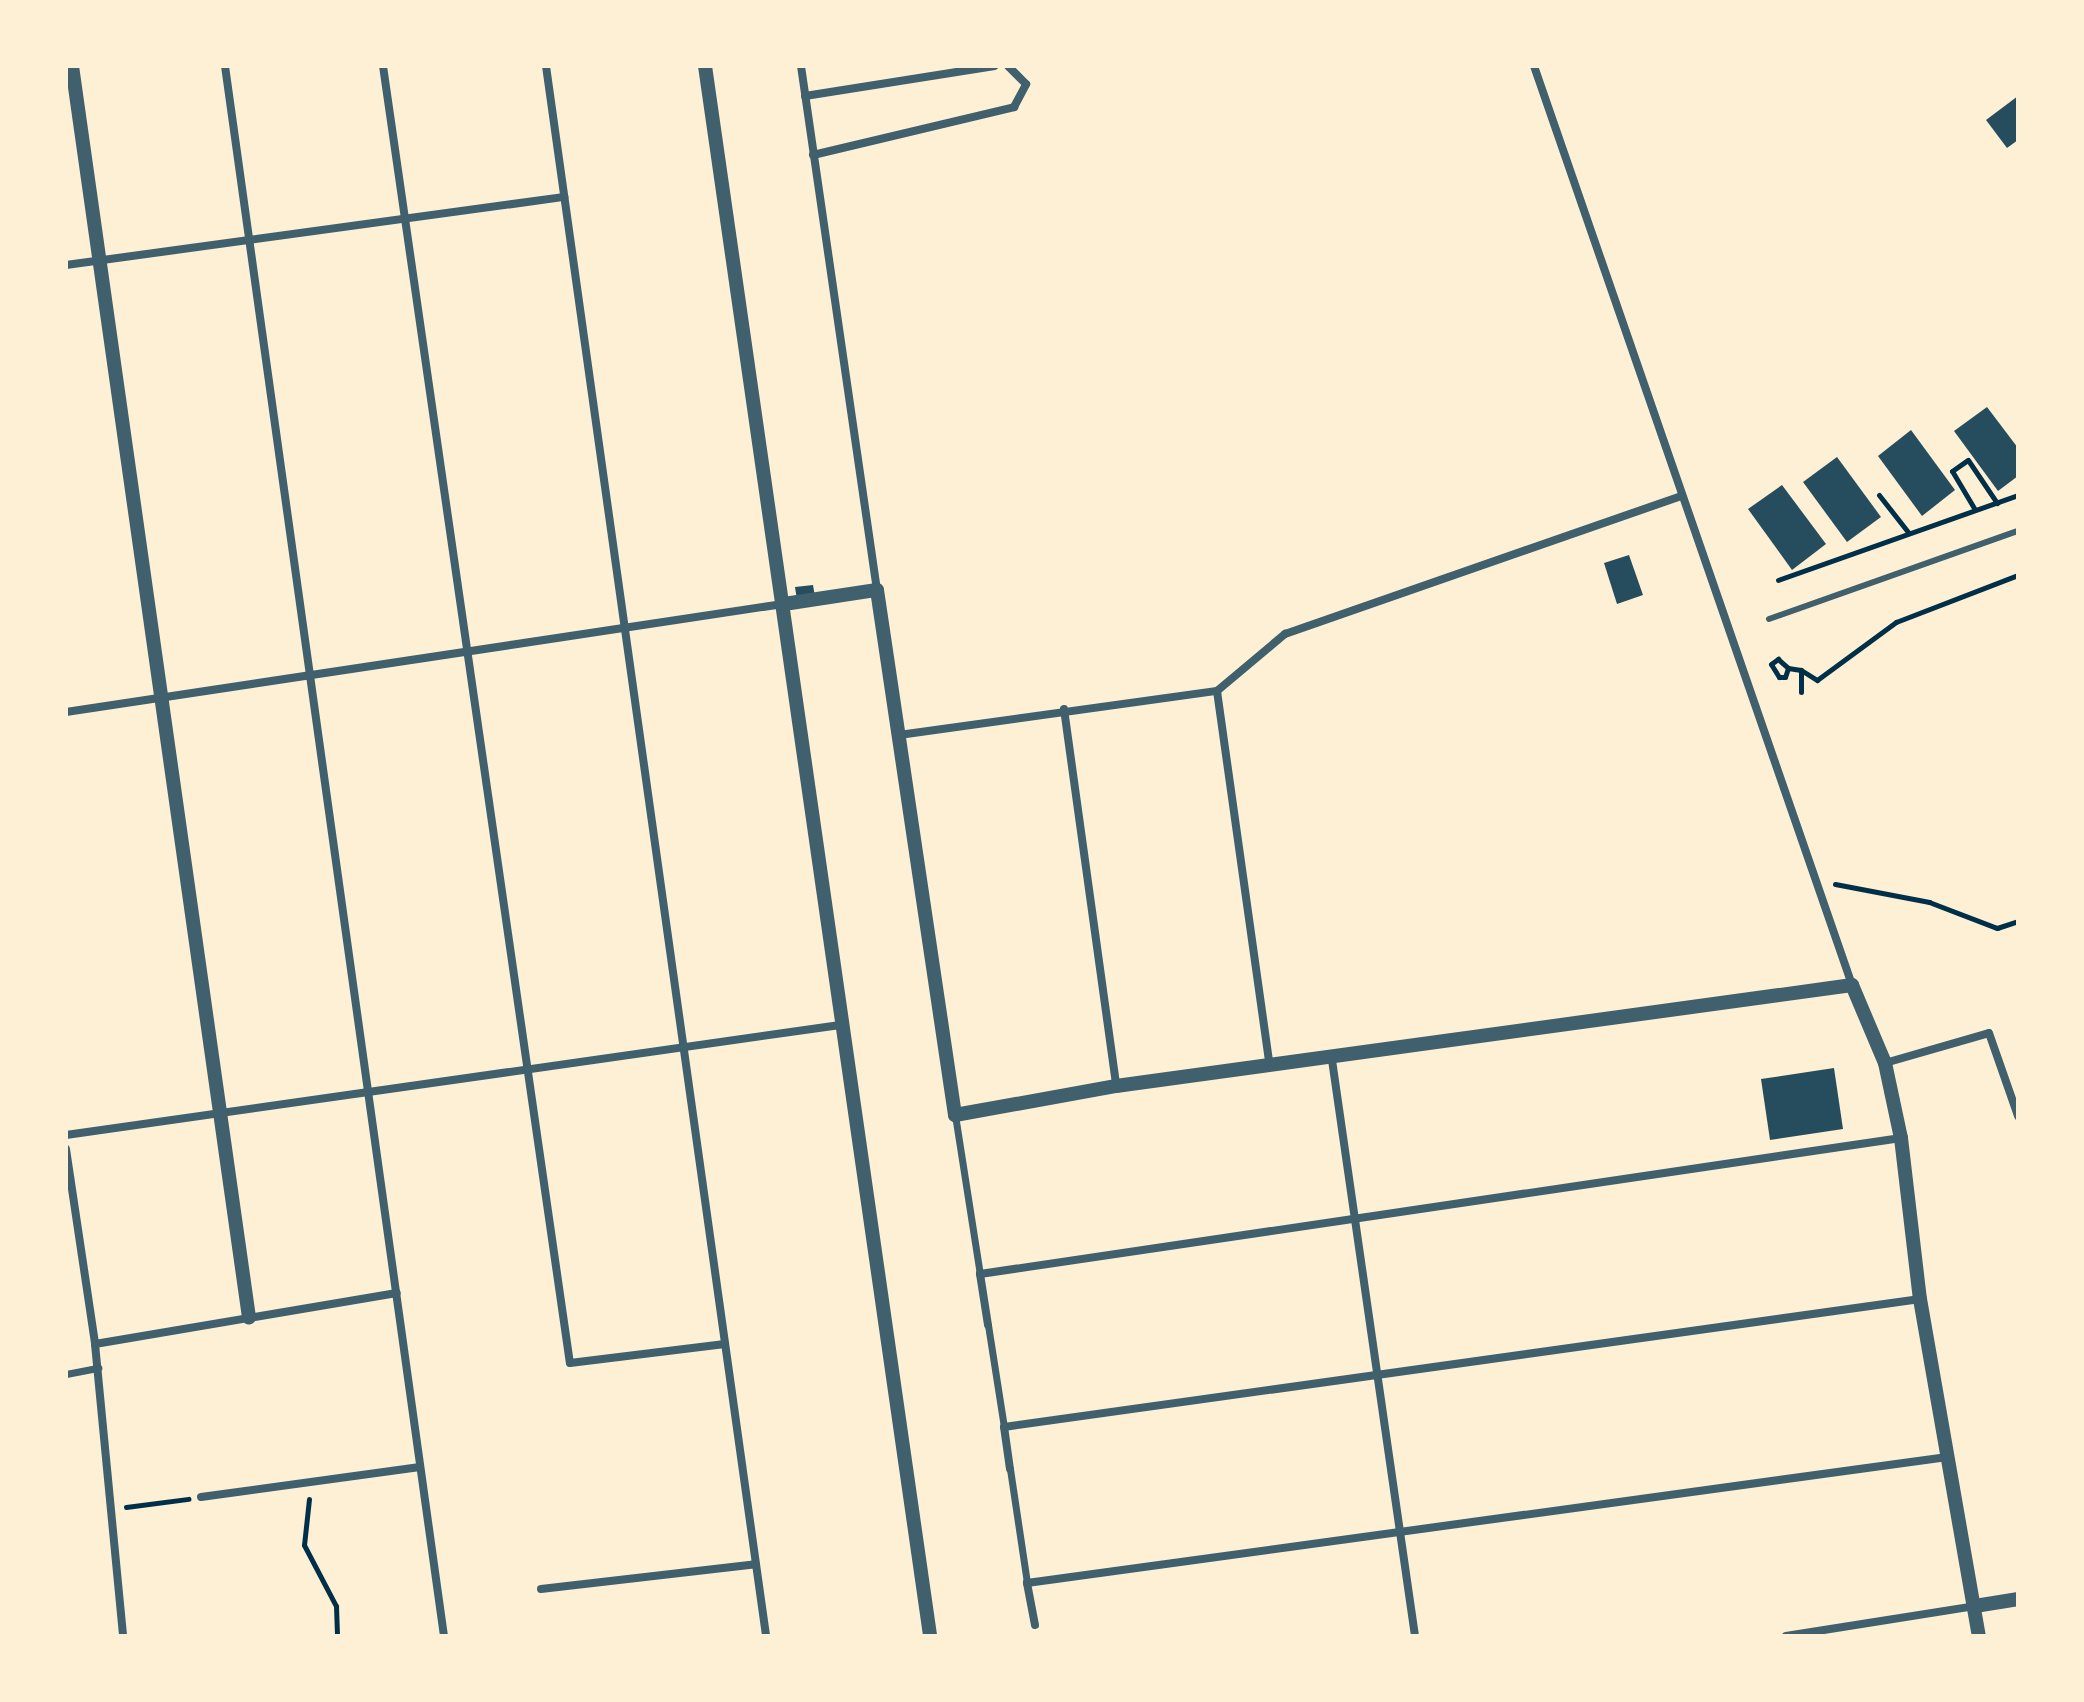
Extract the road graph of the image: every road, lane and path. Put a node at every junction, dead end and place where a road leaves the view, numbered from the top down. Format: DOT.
graph roads {
  1 [pos="72,66"];
  2 [pos="225,66"];
  3 [pos="383,66"];
  4 [pos="546,66"];
  5 [pos="705,66"];
  6 [pos="801,66"];
  7 [pos="995,66"];
  8 [pos="1008,66"];
  9 [pos="1534,66"];
  10 [pos="805,96"];
  11 [pos="813,155"];
  12 [pos="564,197"];
  13 [pos="408,218"];
  14 [pos="250,240"];
  15 [pos="99,261"];
  16 [pos="66,265"];
  17 [pos="1879,495"];
  18 [pos="2018,495"];
  19 [pos="1681,496"];
  20 [pos="1997,503"];
  21 [pos="1974,508"];
  22 [pos="2018,531"];
  23 [pos="1908,532"];
  24 [pos="2018,575"];
  25 [pos="1778,580"];
  26 [pos="877,590"];
  27 [pos="784,604"];
  28 [pos="1769,619"];
  29 [pos="625,628"];
  30 [pos="469,651"];
  31 [pos="1788,668"];
  32 [pos="1801,670"];
  33 [pos="310,675"];
  34 [pos="1217,691"];
  35 [pos="1801,692"];
  36 [pos="161,697"];
  37 [pos="1064,709"];
  38 [pos="66,712"];
  39 [pos="899,735"];
  40 [pos="1814,880"];
  41 [pos="2018,921"];
  42 [pos="1852,985"];
  43 [pos="840,1025"];
  44 [pos="684,1047"];
  45 [pos="1332,1060"];
  46 [pos="1885,1063"];
  47 [pos="1270,1066"];
  48 [pos="528,1068"];
  49 [pos="1116,1086"];
  50 [pos="368,1090"];
  51 [pos="220,1111"];
  52 [pos="955,1115"];
  53 [pos="2018,1116"];
  54 [pos="66,1135"];
  55 [pos="1901,1138"];
  56 [pos="66,1149"];
  57 [pos="1355,1217"];
  58 [pos="980,1274"];
  59 [pos="397,1293"];
  60 [pos="1920,1299"];
  61 [pos="249,1318"];
  62 [pos="988,1325"];
  63 [pos="95,1344"];
  64 [pos="725,1344"];
  65 [pos="98,1368"];
  66 [pos="66,1374"];
  67 [pos="1377,1377"];
  68 [pos="1004,1427"];
  69 [pos="1947,1457"];
  70 [pos="420,1467"];
  71 [pos="1010,1469"];
  72 [pos="311,1482"];
  73 [pos="201,1497"];
  74 [pos="111,1509"];
  75 [pos="1400,1533"];
  76 [pos="756,1564"];
  77 [pos="1027,1583"];
  78 [pos="541,1589"];
  79 [pos="2018,1599"];
  80 [pos="1975,1606"];
  81 [pos="1035,1625"];
  82 [pos="123,1636"];
  83 [pos="337,1636"];
  84 [pos="444,1636"];
  85 [pos="766,1636"];
  86 [pos="930,1636"];
  87 [pos="1037,1636"];
  88 [pos="1415,1636"];
  89 [pos="1786,1636"];
  90 [pos="1979,1636"];
  1 -- 15 [label="street"];
  2 -- 14 [label="street"];
  3 -- 13 [label="street"];
  4 -- 12 [label="street"];
  5 -- 27 [label="street"];
  6 -- 10 [label="street"];
  7 -- 10 [label="street"];
  8 -- 11 [label="street"];
  9 -- 19 [label="street"];
  10 -- 11 [label="street"];
  11 -- 26 [label="street"];
  12 -- 13 [label="street"];
  12 -- 29 [label="street"];
  13 -- 14 [label="street"];
  13 -- 30 [label="street"];
  14 -- 15 [label="street"];
  14 -- 33 [label="street"];
  15 -- 16 [label="street"];
  15 -- 36 [label="street"];
  17 -- 23 [label="path"];
  18 -- 20 [label="path"];
  19 -- 34 [label="street"];
  19 -- 40 [label="street"];
  20 -- 21 [label="path"];
  20 -- 21 [label="path"];
  21 -- 23 [label="path"];
  22 -- 28 [label="lane"];
  23 -- 25 [label="path"];
  24 -- 32 [label="path"];
  26 -- 27 [label="street"];
  26 -- 39 [label="street"];
  27 -- 29 [label="street"];
  27 -- 43 [label="street"];
  29 -- 30 [label="street"];
  29 -- 44 [label="street"];
  30 -- 33 [label="street"];
  30 -- 48 [label="street"];
  31 -- 32 [label="path"];
  32 -- 35 [label="path"];
  33 -- 36 [label="street"];
  33 -- 50 [label="street"];
  34 -- 37 [label="street"];
  34 -- 47 [label="street"];
  36 -- 38 [label="street"];
  36 -- 51 [label="street"];
  37 -- 39 [label="street"];
  37 -- 49 [label="street"];
  39 -- 52 [label="street"];
  40 -- 41 [label="path"];
  40 -- 42 [label="street"];
  42 -- 45 [label="street"];
  42 -- 46 [label="street"];
  43 -- 44 [label="street"];
  43 -- 86 [label="street"];
  44 -- 48 [label="street"];
  44 -- 64 [label="street"];
  45 -- 47 [label="street"];
  45 -- 57 [label="street"];
  46 -- 53 [label="street"];
  46 -- 55 [label="street"];
  47 -- 49 [label="street"];
  48 -- 50 [label="street"];
  48 -- 64 [label="street"];
  49 -- 52 [label="street"];
  50 -- 51 [label="street"];
  50 -- 59 [label="street"];
  51 -- 54 [label="street"];
  51 -- 61 [label="street"];
  52 -- 58 [label="street"];
  55 -- 57 [label="street"];
  55 -- 60 [label="street"];
  56 -- 63 [label="street"];
  57 -- 58 [label="street"];
  57 -- 67 [label="street"];
  58 -- 62 [label="street"];
  59 -- 61 [label="street"];
  59 -- 70 [label="street"];
  60 -- 67 [label="street"];
  60 -- 69 [label="street"];
  61 -- 63 [label="street"];
  62 -- 68 [label="street"];
  63 -- 65 [label="street"];
  64 -- 76 [label="street"];
  65 -- 66 [label="street"];
  65 -- 74 [label="street"];
  67 -- 68 [label="street"];
  67 -- 75 [label="street"];
  68 -- 71 [label="street"];
  69 -- 75 [label="street"];
  69 -- 80 [label="street"];
  70 -- 72 [label="street"];
  70 -- 84 [label="street"];
  71 -- 77 [label="street"];
  72 -- 73 [label="street"];
  72 -- 83 [label="path"];
  73 -- 74 [label="path"];
  74 -- 82 [label="street"];
  75 -- 77 [label="street"];
  75 -- 88 [label="street"];
  76 -- 78 [label="street"];
  76 -- 85 [label="street"];
  77 -- 81 [label="street"];
  79 -- 80 [label="street"];
  80 -- 89 [label="street"];
  80 -- 90 [label="street"];
  81 -- 87 [label="street"];
}
